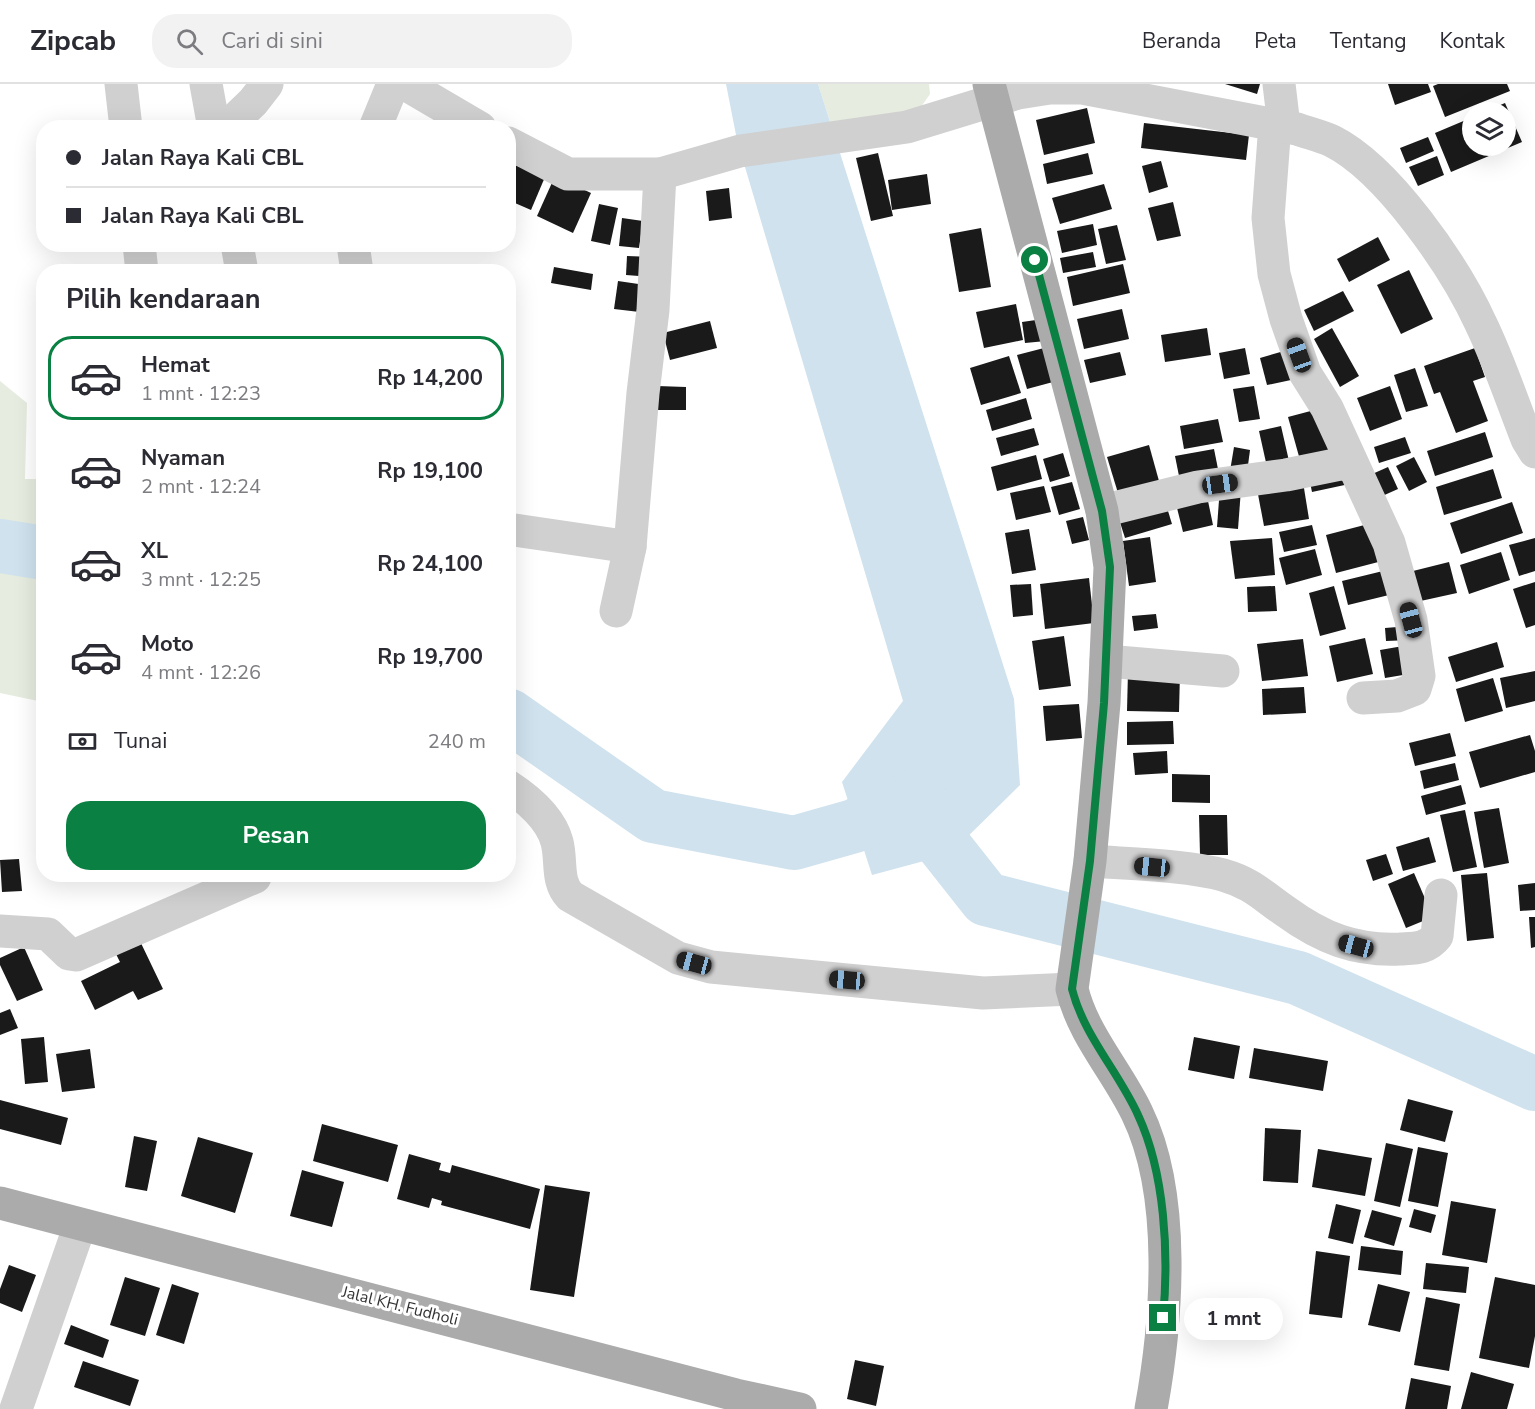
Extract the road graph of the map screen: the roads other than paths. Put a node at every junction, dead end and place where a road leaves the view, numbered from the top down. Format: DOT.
graph roads {
  1 [pos="122,84"];
  2 [pos="206,84"];
  3 [pos="267,84"];
  4 [pos="393,84"];
  5 [pos="405,84"];
  6 [pos="1279,84"];
  7 [pos="991,92"];
  8 [pos="125,120"];
  9 [pos="213,120"];
  10 [pos="234,120"];
  11 [pos="378,120"];
  12 [pos="466,120"];
  13 [pos="1280,125"];
  14 [pos="516,147"];
  15 [pos="660,174"];
  16 [pos="1535,452"];
  17 [pos="1350,462"];
  18 [pos="1102,511"];
  19 [pos="516,530"];
  20 [pos="630,547"];
  21 [pos="616,611"];
  22 [pos="1106,661"];
  23 [pos="1223,671"];
  24 [pos="1363,698"];
  25 [pos="516,791"];
  26 [pos="1090,861"];
  27 [pos="244,882"];
  28 [pos="1441,895"];
  29 [pos="0,931"];
  30 [pos="1072,983"];
  31 [pos="0,1203"];
  32 [pos="80,1225"];
  33 [pos="733,1402"];
  34 [pos="16,1409"];
  35 [pos="800,1409"];
  36 [pos="1151,1409"];
  1 -- 8 [label="street"];
  2 -- 9 [label="street"];
  3 -- 10 [label="street"];
  4 -- 11 [label="street"];
  5 -- 12 [label="street"];
  6 -- 13 [label="street"];
  7 -- 13 [label="street"];
  7 -- 15 [label="street"];
  7 -- 18 [label="main road"];
  13 -- 16 [label="street"];
  13 -- 17 [label="street"];
  14 -- 15 [label="street"];
  15 -- 20 [label="street"];
  17 -- 18 [label="street"];
  17 -- 24 [label="street"];
  18 -- 22 [label="main road"];
  19 -- 20 [label="street"];
  20 -- 21 [label="street"];
  22 -- 23 [label="street"];
  22 -- 26 [label="main road"];
  25 -- 30 [label="street"];
  26 -- 28 [label="street"];
  26 -- 30 [label="main road"];
  27 -- 29 [label="street"];
  30 -- 36 [label="main road"];
  31 -- 32 [label="main road, Jalal KH. Fudholi"];
  32 -- 33 [label="main road, Jalal KH. Fudholi"];
  32 -- 34 [label="street"];
  33 -- 35 [label="main road, Jalal KH. Fudholi"];
}
